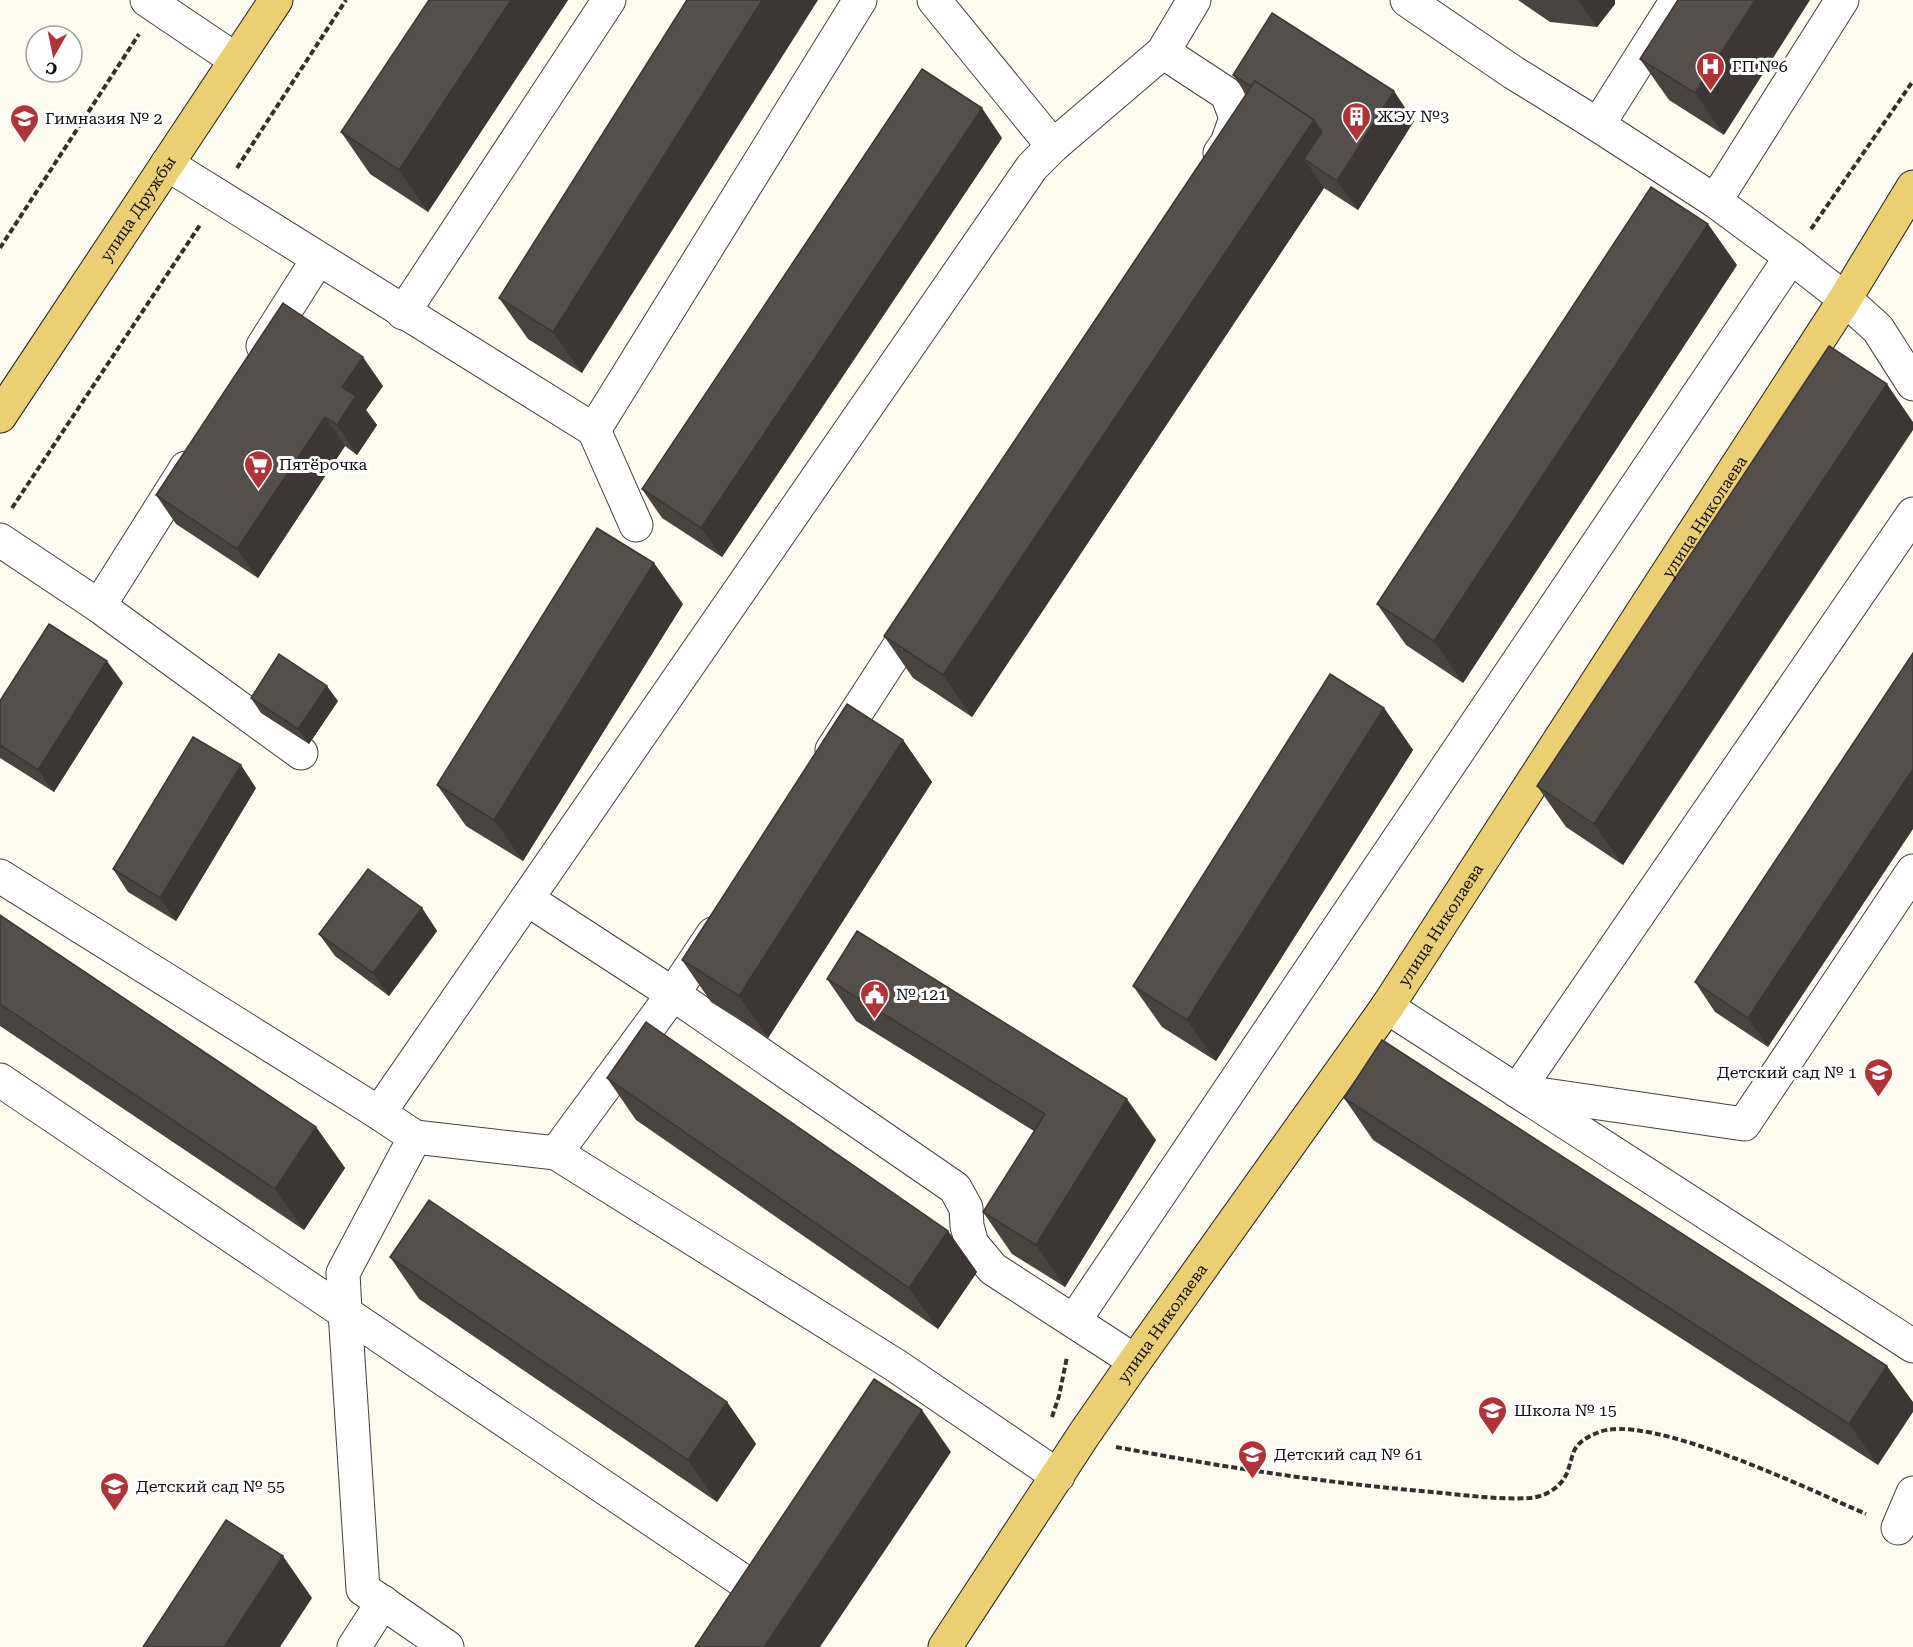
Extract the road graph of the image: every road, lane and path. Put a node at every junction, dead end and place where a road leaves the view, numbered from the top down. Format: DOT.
graph roads {
  1 [pos="276,0"];
  2 [pos="346,0"];
  3 [pos="609,0"];
  4 [pos="860,0"];
  5 [pos="934,0"];
  6 [pos="1194,0"];
  7 [pos="1407,0"];
  8 [pos="1677,0"];
  9 [pos="1842,0"];
  10 [pos="152,3"];
  11 [pos="1163,52"];
  12 [pos="236,60"];
  13 [pos="1913,81"];
  14 [pos="1598,125"];
  15 [pos="1053,146"];
  16 [pos="167,164"];
  17 [pos="1207,173"];
  18 [pos="1913,187"];
  19 [pos="219,197"];
  20 [pos="1715,201"];
  21 [pos="0,248"];
  22 [pos="1791,257"];
  23 [pos="318,259"];
  24 [pos="1845,299"];
  25 [pos="404,313"];
  26 [pos="249,368"];
  27 [pos="1913,384"];
  28 [pos="0,416"];
  29 [pos="594,430"];
  30 [pos="199,448"];
  31 [pos="1913,514"];
  32 [pos="636,525"];
  33 [pos="3,528"];
  34 [pos="934,593"];
  35 [pos="99,606"];
  36 [pos="301,753"];
  37 [pos="817,774"];
  38 [pos="1913,871"];
  39 [pos="0,876"];
  40 [pos="527,899"];
  41 [pos="725,914"];
  42 [pos="673,994"];
  43 [pos="1387,1007"];
  44 [pos="0,1080"];
  45 [pos="1517,1091"];
  46 [pos="379,1113"];
  47 [pos="415,1137"];
  48 [pos="556,1153"];
  49 [pos="345,1312"];
  50 [pos="1074,1321"];
  51 [pos="1913,1346"];
  52 [pos="1134,1361"];
  53 [pos="1111,1446"];
  54 [pos="1058,1476"];
  55 [pos="1913,1493"];
  56 [pos="1898,1528"];
  57 [pos="383,1602"];
  58 [pos="732,1611"];
  59 [pos="354,1647"];
  60 [pos="447,1647"];
  61 [pos="945,1647"];
  1 -- 12 [label="main road, улица Дружбы"];
  2 -- 19 [label="path"];
  3 -- 25 [label="lane"];
  4 -- 29 [label="lane"];
  5 -- 15 [label="lane"];
  6 -- 11 [label="lane"];
  7 -- 14 [label="lane"];
  8 -- 14 [label="lane"];
  9 -- 20 [label="lane"];
  10 -- 12 [label="lane"];
  10 -- 21 [label="path"];
  11 -- 15 [label="lane"];
  11 -- 17 [label="lane"];
  12 -- 16 [label="main road, улица Дружбы"];
  13 -- 22 [label="path"];
  14 -- 20 [label="lane"];
  15 -- 40 [label="lane"];
  16 -- 19 [label="lane"];
  16 -- 28 [label="main road, улица Дружбы"];
  18 -- 24 [label="main road, улица Николаева"];
  19 -- 23 [label="lane"];
  19 -- 33 [label="path"];
  20 -- 22 [label="lane"];
  22 -- 24 [label="lane"];
  22 -- 50 [label="lane"];
  23 -- 25 [label="lane"];
  23 -- 26 [label="lane"];
  24 -- 27 [label="lane"];
  24 -- 43 [label="main road, улица Николаева"];
  25 -- 29 [label="lane"];
  29 -- 32 [label="lane"];
  30 -- 35 [label="lane"];
  31 -- 45 [label="lane"];
  33 -- 35 [label="lane"];
  34 -- 37 [label="lane"];
  35 -- 36 [label="lane"];
  38 -- 45 [label="lane"];
  39 -- 46 [label="lane"];
  40 -- 42 [label="lane"];
  40 -- 46 [label="lane"];
  41 -- 42 [label="lane"];
  42 -- 48 [label="lane"];
  42 -- 50 [label="lane"];
  43 -- 45 [label="lane"];
  43 -- 52 [label="main road, улица Николаева"];
  44 -- 49 [label="lane"];
  45 -- 51 [label="lane"];
  46 -- 47 [label="lane"];
  47 -- 48 [label="lane"];
  47 -- 49 [label="lane"];
  48 -- 54 [label="lane"];
  49 -- 57 [label="lane"];
  49 -- 58 [label="lane"];
  50 -- 52 [label="lane"];
  52 -- 54 [label="main road, улица Николаева"];
  53 -- 56 [label="path"];
  54 -- 61 [label="main road, улица Николаева"];
  55 -- 56 [label="lane"];
  57 -- 59 [label="lane"];
  57 -- 60 [label="lane"];
}
